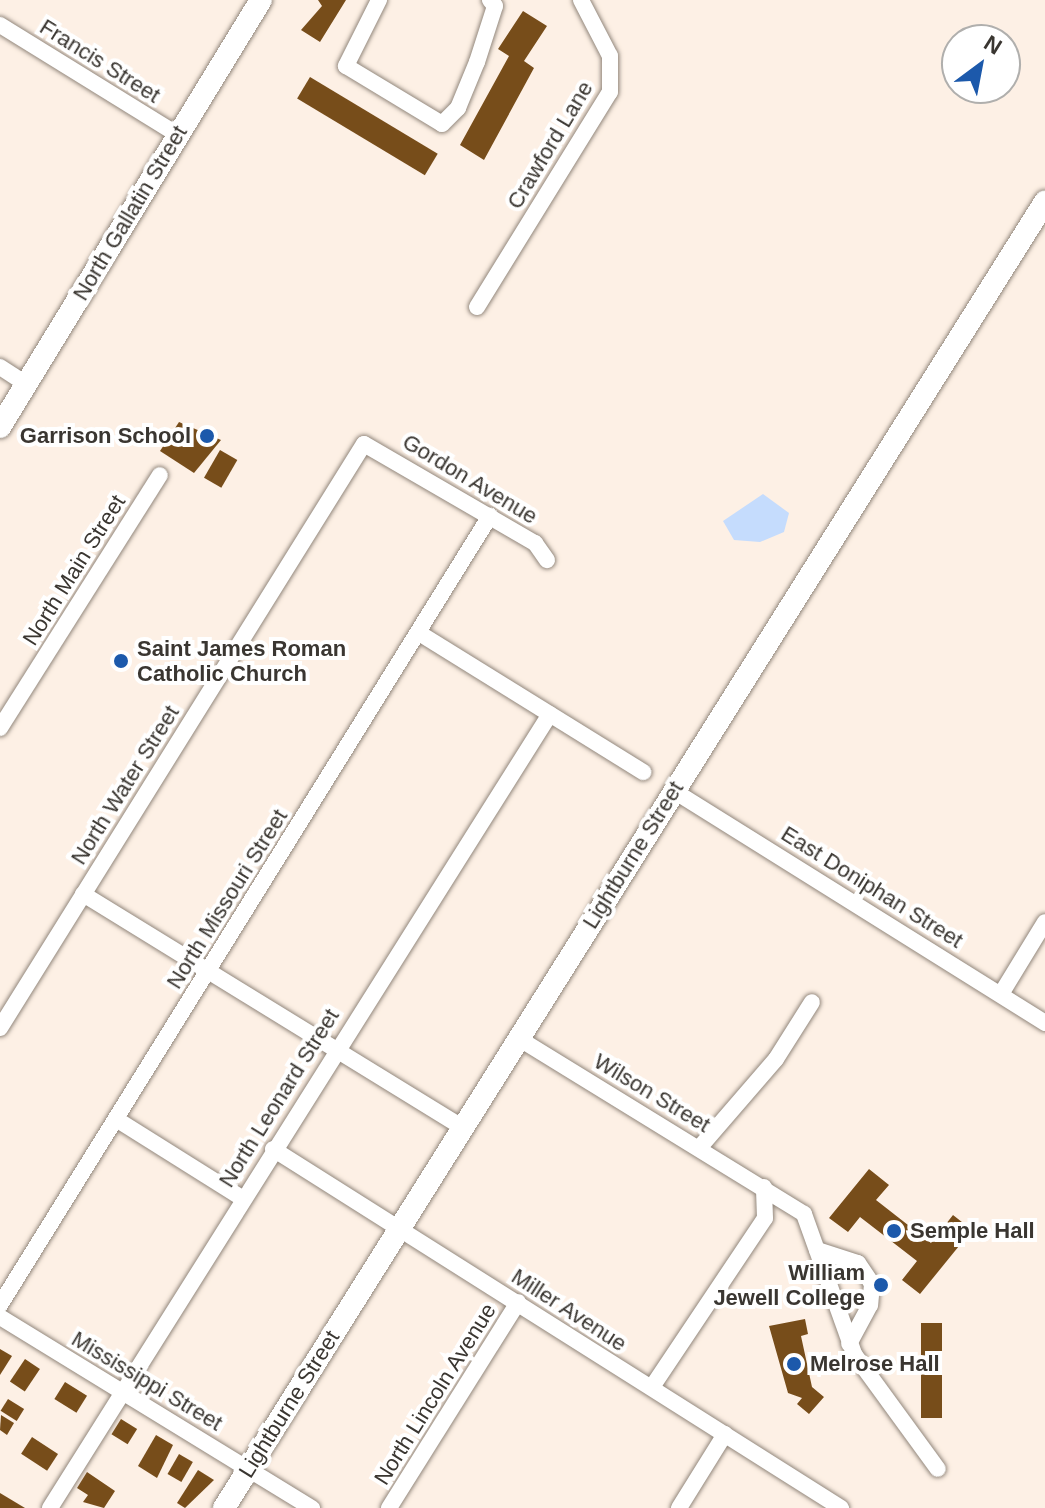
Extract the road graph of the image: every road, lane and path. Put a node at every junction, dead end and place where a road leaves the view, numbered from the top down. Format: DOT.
graph roads {
  1 [pos="261,0"];
  2 [pos="379,0"];
  3 [pos="490,0"];
  4 [pos="581,0"];
  5 [pos="0,25"];
  6 [pos="178,135"];
  7 [pos="1045,202"];
  8 [pos="477,307"];
  9 [pos="0,367"];
  10 [pos="26,384"];
  11 [pos="0,427"];
  12 [pos="364,444"];
  13 [pos="160,475"];
  14 [pos="490,516"];
  15 [pos="547,560"];
  16 [pos="419,633"];
  17 [pos="550,714"];
  18 [pos="0,728"];
  19 [pos="643,772"];
  20 [pos="674,791"];
  21 [pos="83,894"];
  22 [pos="1045,922"];
  23 [pos="209,971"];
  24 [pos="1001,994"];
  25 [pos="812,1002"];
  26 [pos="1045,1023"];
  27 [pos="0,1028"];
  28 [pos="518,1038"];
  29 [pos="336,1049"];
  30 [pos="116,1119"];
  31 [pos="462,1127"];
  32 [pos="700,1147"];
  33 [pos="273,1149"];
  34 [pos="764,1187"];
  35 [pos="242,1198"];
  36 [pos="399,1228"];
  37 [pos="817,1250"];
  38 [pos="518,1302"];
  39 [pos="0,1305"];
  40 [pos="0,1317"];
  41 [pos="849,1344"];
  42 [pos="652,1387"];
  43 [pos="122,1391"];
  44 [pos="725,1434"];
  45 [pos="249,1469"];
  46 [pos="938,1469"];
  47 [pos="50,1508"];
  48 [pos="224,1508"];
  49 [pos="312,1508"];
  50 [pos="389,1508"];
  51 [pos="679,1508"];
  52 [pos="841,1508"];
  1 -- 6 [label="main road, North Gallatin Street"];
  2 -- 3 [label="street"];
  4 -- 8 [label="street, Crawford Lane"];
  5 -- 6 [label="street, Francis Street"];
  6 -- 10 [label="main road, North Gallatin Street"];
  7 -- 20 [label="main road, Lightburne Street"];
  9 -- 10 [label="street"];
  10 -- 11 [label="main road, North Gallatin Street"];
  12 -- 14 [label="street, Gordon Avenue"];
  12 -- 21 [label="street, North Water Street"];
  13 -- 18 [label="street, North Main Street"];
  14 -- 15 [label="street, Gordon Avenue"];
  14 -- 16 [label="street, North Missouri Street"];
  16 -- 17 [label="street"];
  16 -- 23 [label="street, North Missouri Street"];
  17 -- 19 [label="street"];
  17 -- 29 [label="street, North Leonard Street"];
  20 -- 24 [label="street, East Doniphan Street"];
  20 -- 28 [label="main road, Lightburne Street"];
  21 -- 23 [label="street"];
  21 -- 27 [label="street, North Water Street"];
  22 -- 24 [label="street"];
  23 -- 29 [label="street"];
  23 -- 30 [label="street, North Missouri Street"];
  24 -- 26 [label="street, East Doniphan Street"];
  25 -- 32 [label="street"];
  28 -- 31 [label="main road, Lightburne Street"];
  28 -- 32 [label="street, Wilson Street"];
  29 -- 31 [label="street"];
  29 -- 33 [label="street, North Leonard Street"];
  30 -- 35 [label="street"];
  30 -- 39 [label="street, North Missouri Street"];
  31 -- 36 [label="main road, Lightburne Street"];
  32 -- 34 [label="street, Wilson Street"];
  33 -- 35 [label="street, North Leonard Street"];
  33 -- 36 [label="street, Miller Avenue"];
  34 -- 37 [label="street, Wilson Street"];
  34 -- 42 [label="street"];
  35 -- 43 [label="street, North Leonard Street"];
  36 -- 38 [label="street, Miller Avenue"];
  36 -- 45 [label="main road, Lightburne Street"];
  37 -- 41 [label="street, Wilson Street"];
  37 -- 41 [label="street"];
  38 -- 42 [label="street, Miller Avenue"];
  38 -- 50 [label="street, North Lincoln Avenue"];
  40 -- 43 [label="street, Mississippi Street"];
  41 -- 46 [label="street, Wilson Street"];
  42 -- 44 [label="street, Miller Avenue"];
  43 -- 45 [label="street, Mississippi Street"];
  43 -- 47 [label="street, North Leonard Street"];
  44 -- 51 [label="street"];
  44 -- 52 [label="street, Miller Avenue"];
  45 -- 48 [label="main road, Lightburne Street"];
  45 -- 49 [label="street, Mississippi Street"];
}
